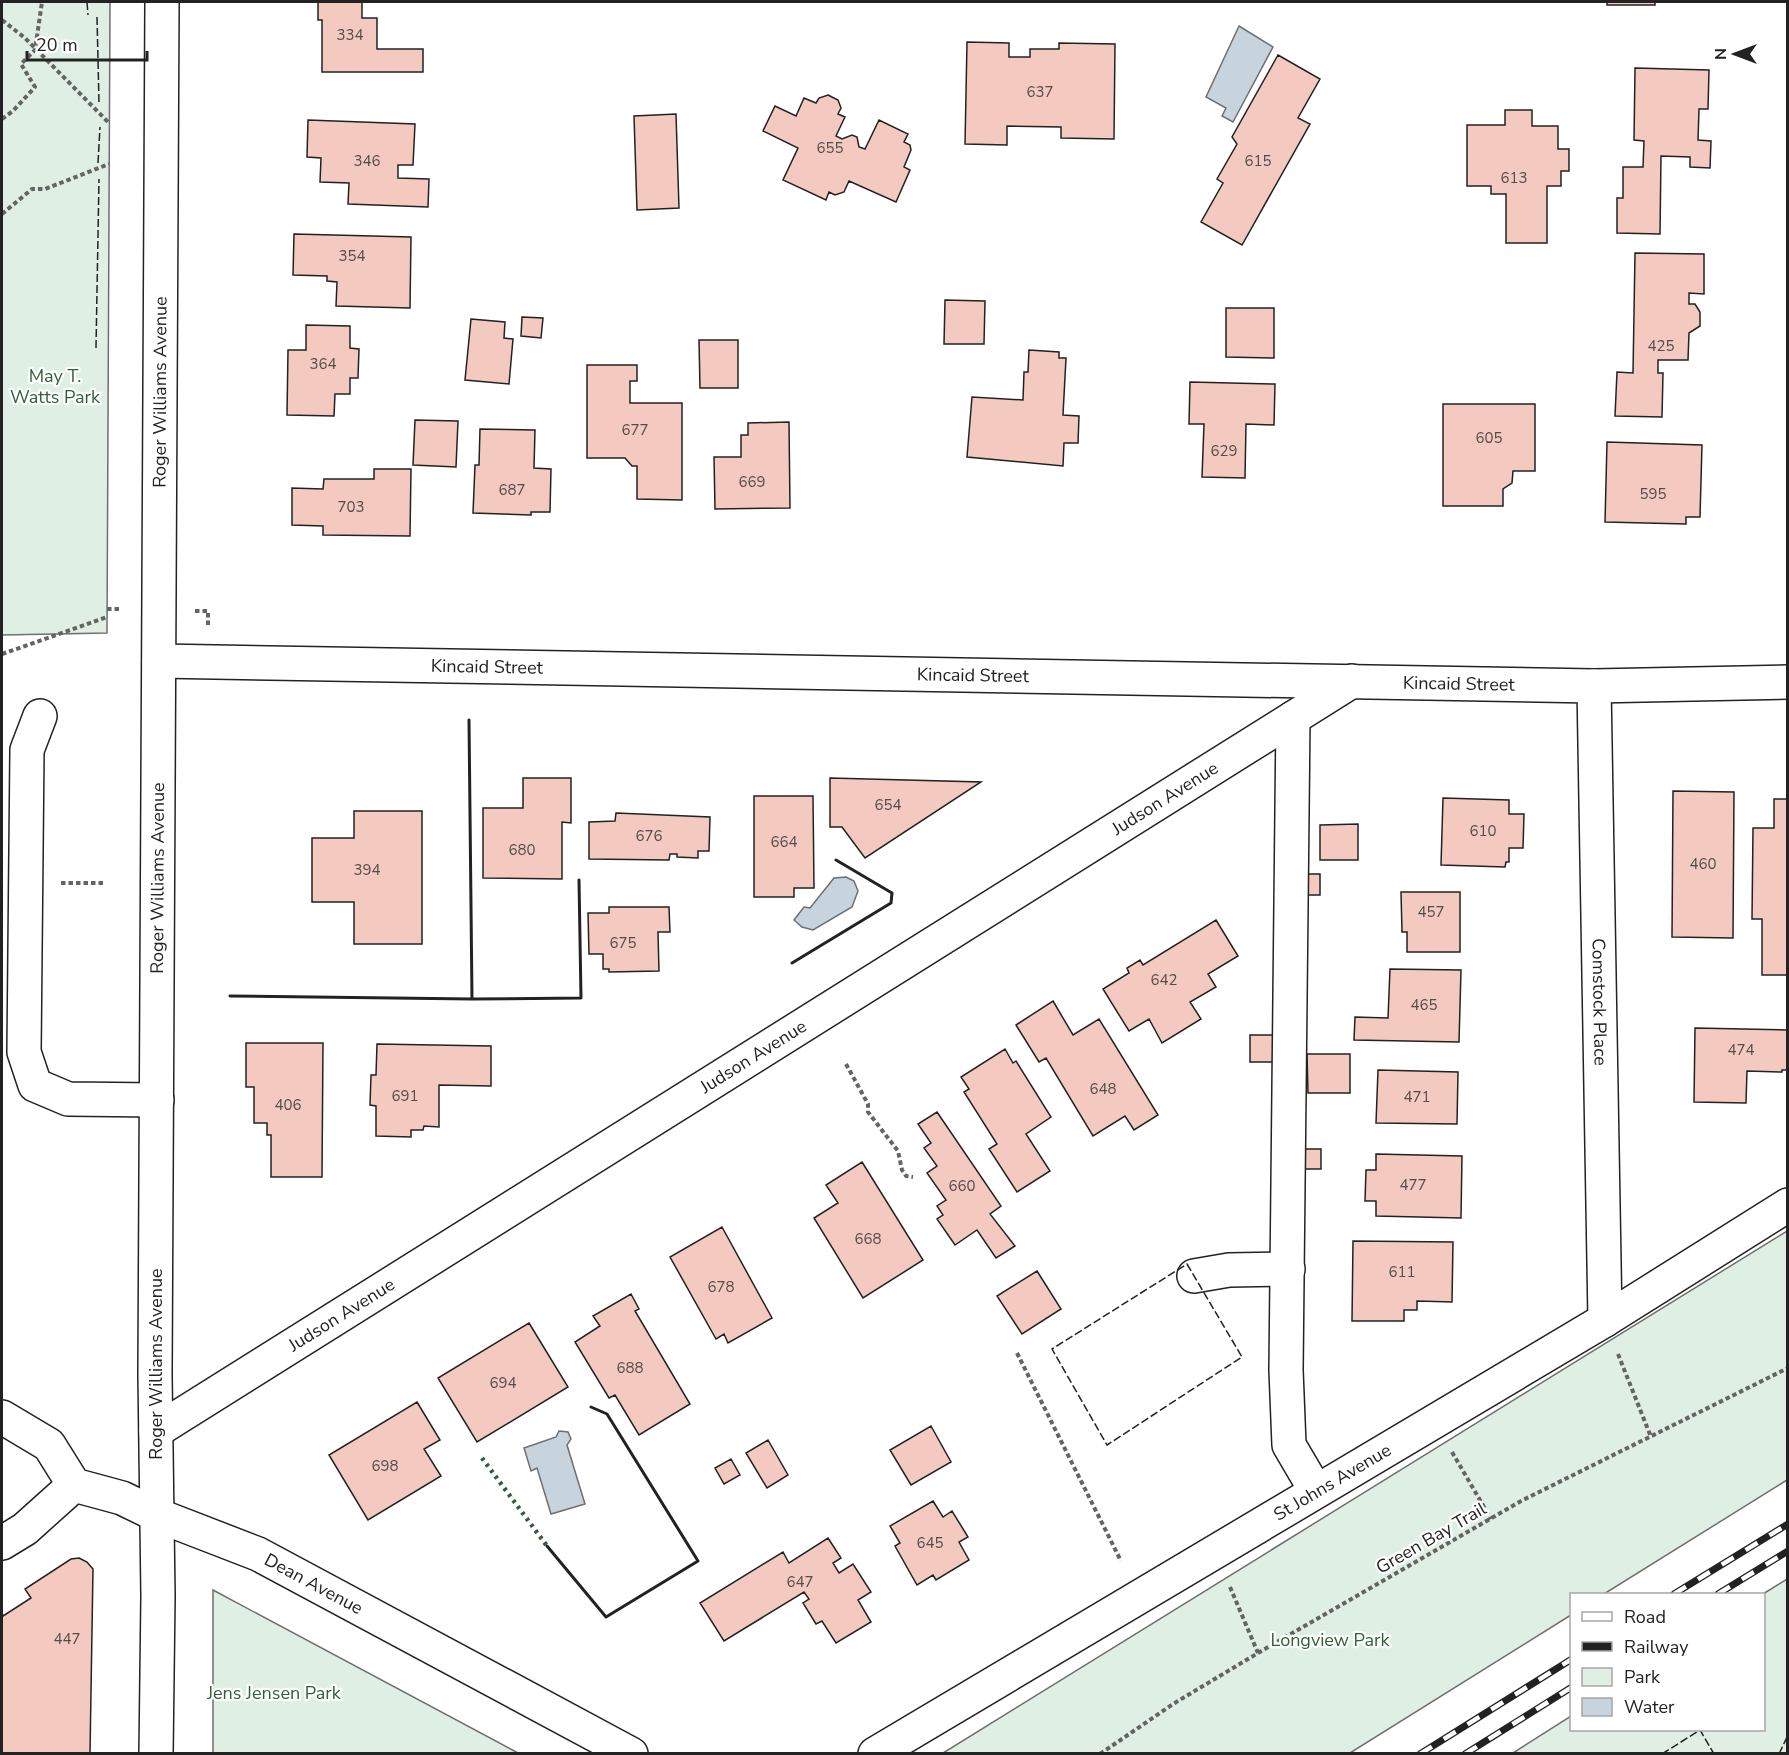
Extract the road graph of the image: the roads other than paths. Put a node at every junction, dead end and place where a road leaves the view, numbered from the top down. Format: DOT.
graph roads {
  1 [pos="162,2"];
  2 [pos="159,661"];
  3 [pos="1352,681"];
  4 [pos="1788,682"];
  5 [pos="1594,686"];
  6 [pos="40,716"];
  7 [pos="1293,718"];
  8 [pos="156,1100"];
  9 [pos="1788,1205"];
  10 [pos="1288,1269"];
  11 [pos="1194,1276"];
  12 [pos="1605,1320"];
  13 [pos="2,1417"];
  14 [pos="156,1431"];
  15 [pos="74,1485"];
  16 [pos="1316,1491"];
  17 [pos="156,1515"];
  18 [pos="2,1543"];
  19 [pos="156,1754"];
  20 [pos="631,1754"];
  21 [pos="875,1754"];
  1 -- 2 [label="street, Roger Williams Avenue"];
  2 -- 3 [label="street, Kincaid Street"];
  2 -- 8 [label="street, Roger Williams Avenue"];
  3 -- 5 [label="street, Kincaid Street"];
  3 -- 7 [label="street, Judson Avenue"];
  4 -- 5 [label="street, Kincaid Street"];
  5 -- 12 [label="street, Comstock Place"];
  6 -- 8 [label="street"];
  7 -- 10 [label="street"];
  7 -- 14 [label="street, Judson Avenue"];
  8 -- 14 [label="street, Roger Williams Avenue"];
  9 -- 12 [label="street, St Johns Avenue"];
  10 -- 11 [label="street"];
  10 -- 16 [label="street"];
  12 -- 16 [label="street, St Johns Avenue"];
  13 -- 15 [label="street"];
  14 -- 17 [label="street, Roger Williams Avenue"];
  15 -- 17 [label="street, Dean Avenue"];
  15 -- 18 [label="street"];
  16 -- 21 [label="street, St Johns Avenue"];
  17 -- 19 [label="street, Roger Williams Avenue"];
  17 -- 20 [label="street, Dean Avenue"];
}
